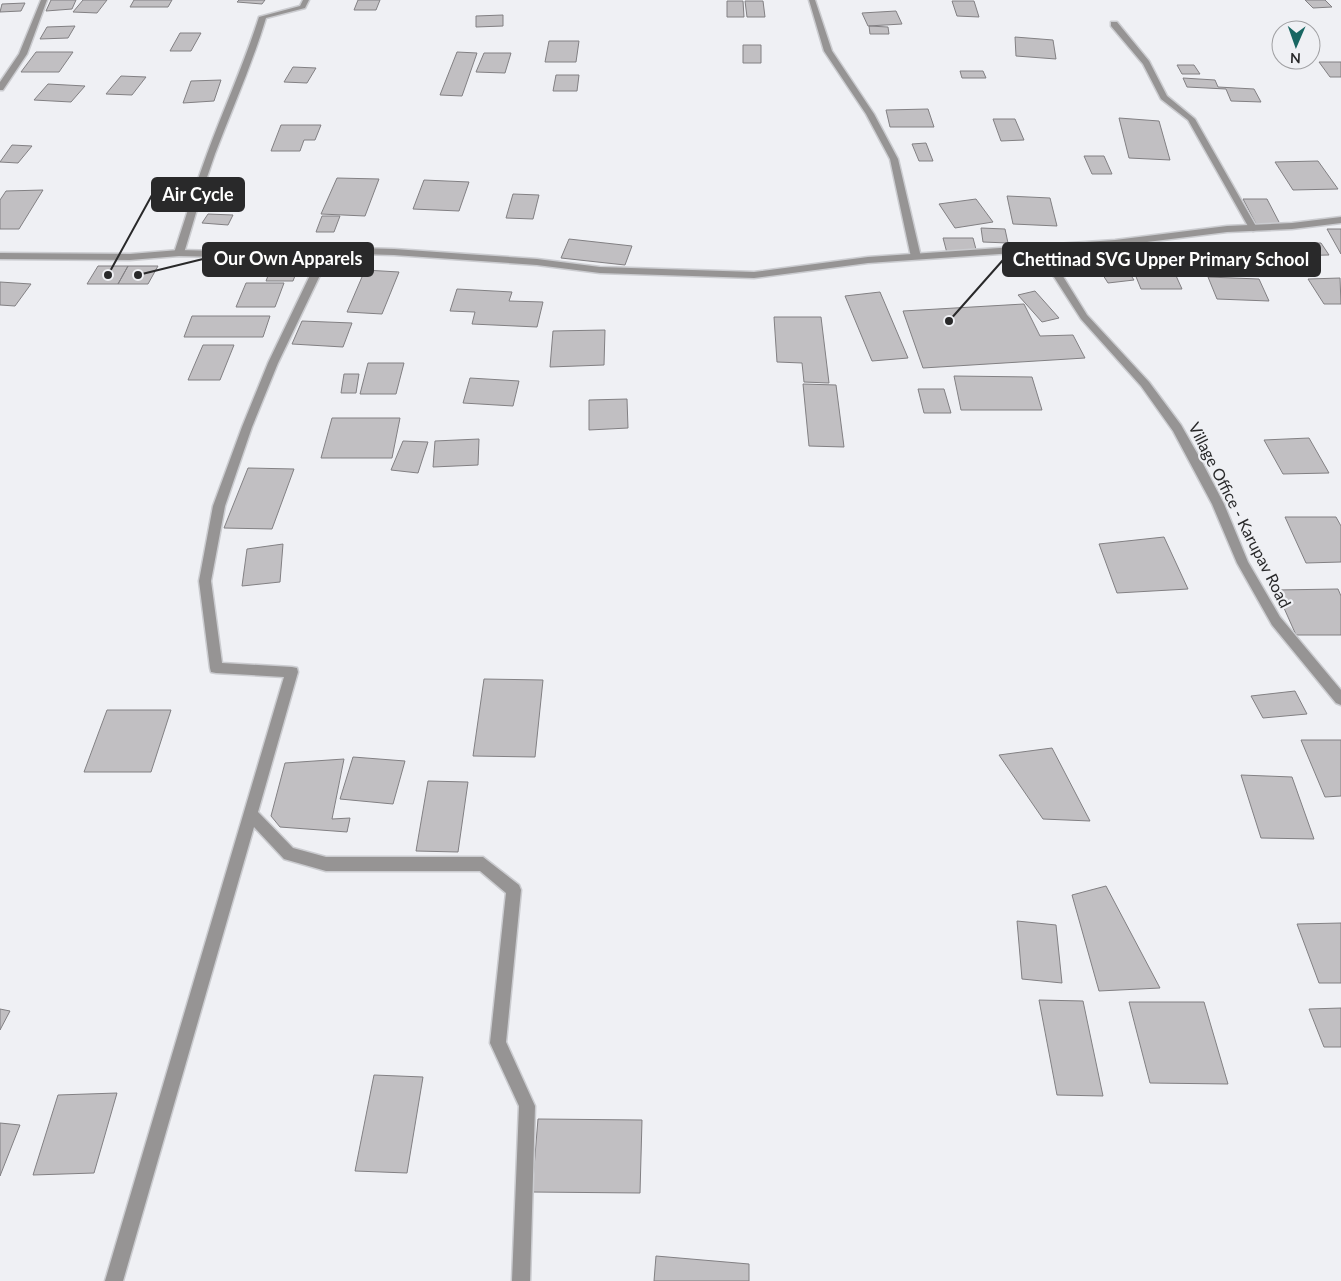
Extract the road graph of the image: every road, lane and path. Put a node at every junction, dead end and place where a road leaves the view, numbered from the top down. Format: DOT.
graph roads {
  1 [pos="44,0"];
  2 [pos="306,0"];
  3 [pos="812,0"];
  4 [pos="1114,24"];
  5 [pos="0,88"];
  6 [pos="1341,220"];
  7 [pos="1253,228"];
  8 [pos="1041,249"];
  9 [pos="323,250"];
  10 [pos="178,253"];
  11 [pos="0,256"];
  12 [pos="916,257"];
  13 [pos="1341,699"];
  14 [pos="251,814"];
  15 [pos="114,1281"];
  16 [pos="521,1281"];
  1 -- 5 [label="street"];
  2 -- 10 [label="street"];
  3 -- 12 [label="street"];
  4 -- 7 [label="street"];
  6 -- 7 [label="street"];
  7 -- 8 [label="street"];
  8 -- 12 [label="street"];
  8 -- 13 [label="street, Village Office - Karupav Road"];
  9 -- 10 [label="street"];
  9 -- 12 [label="street"];
  9 -- 14 [label="street"];
  10 -- 11 [label="street"];
  14 -- 15 [label="street"];
  14 -- 16 [label="street"];
}
